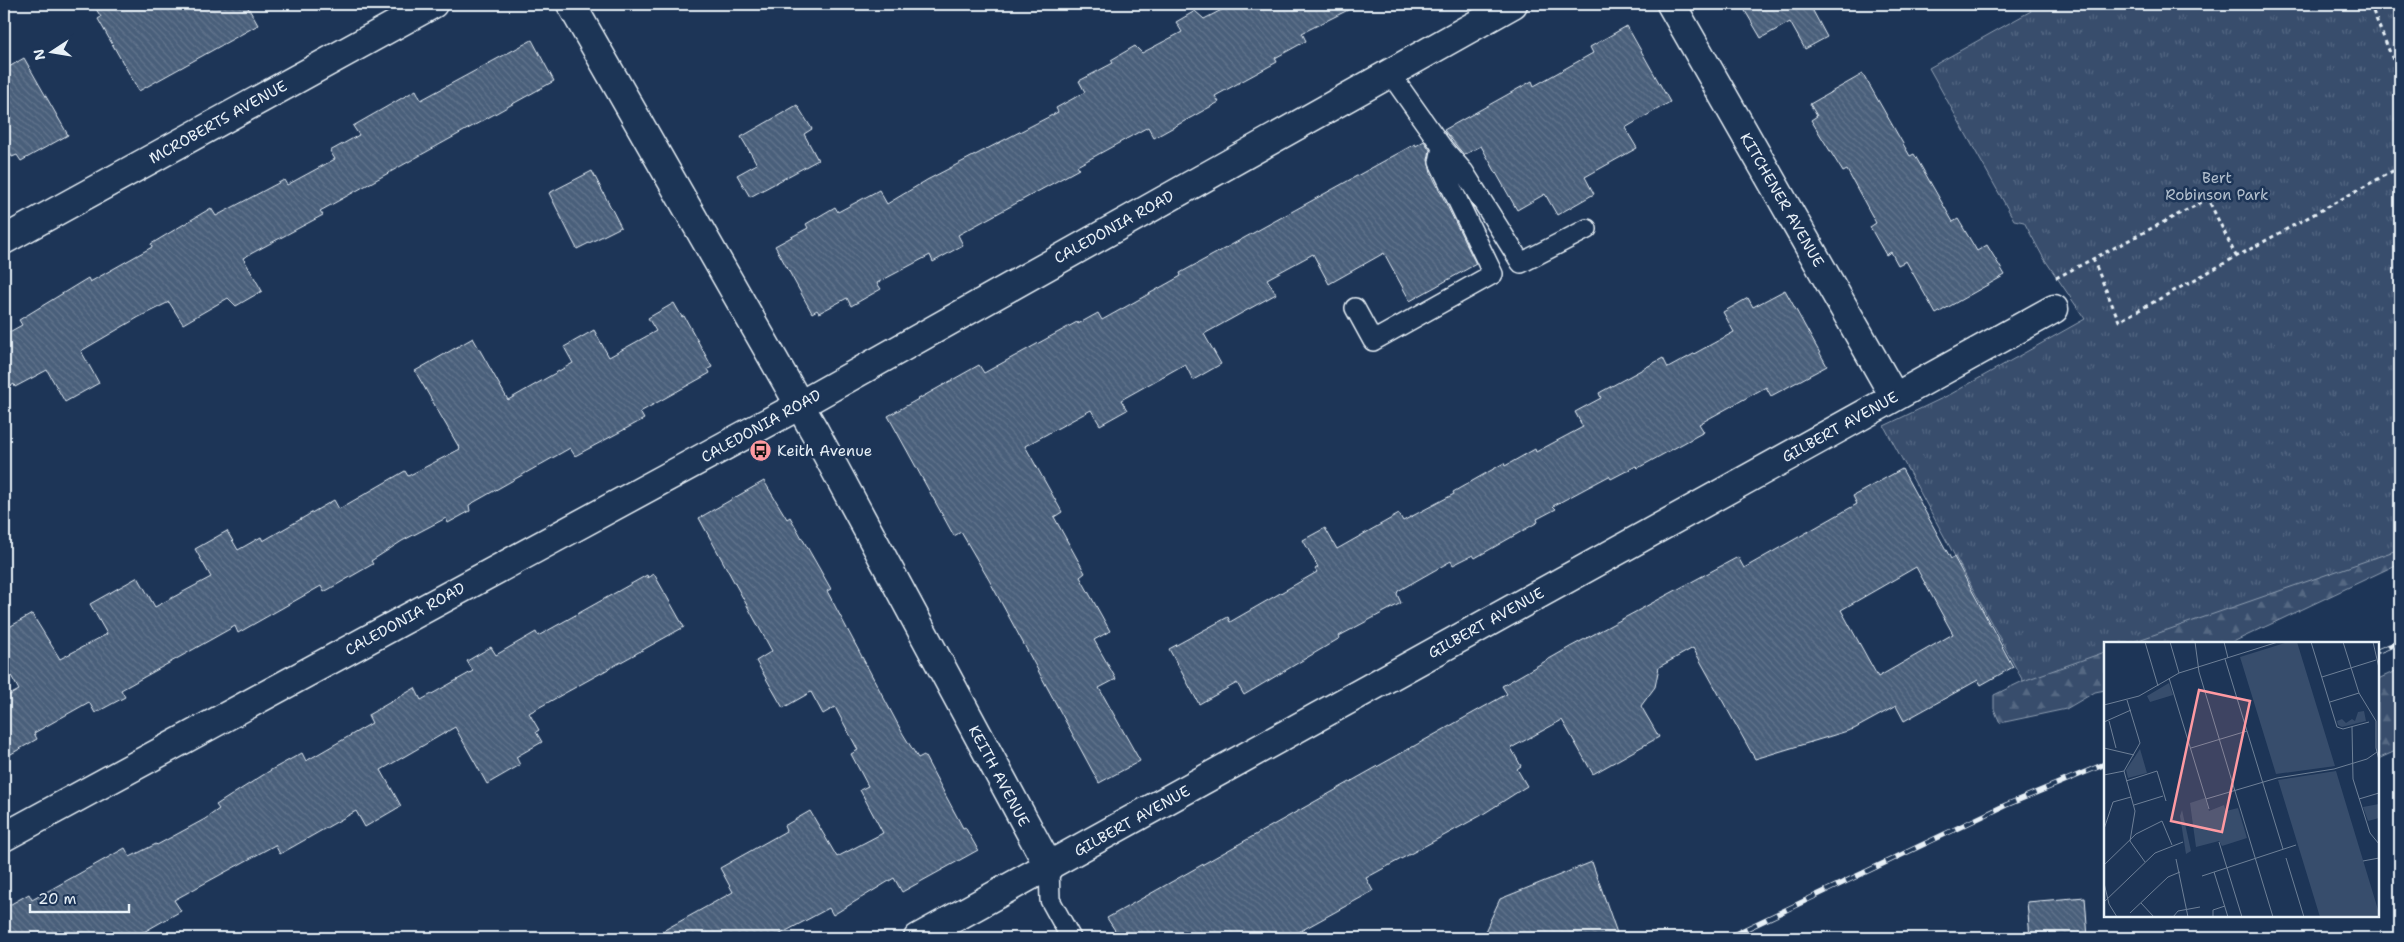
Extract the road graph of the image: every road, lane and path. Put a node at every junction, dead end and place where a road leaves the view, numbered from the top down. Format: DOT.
graph roads {
  1 [pos="433,4"];
  2 [pos="571,4"];
  3 [pos="1513,4"];
  4 [pos="1671,4"];
  5 [pos="2370,4"];
  6 [pos="1389,72"];
  7 [pos="2400,77"];
  8 [pos="1442,146"];
  9 [pos="2400,167"];
  10 [pos="1587,229"];
  11 [pos="4,240"];
  12 [pos="2236,256"];
  13 [pos="2093,259"];
  14 [pos="1355,308"];
  15 [pos="2054,309"];
  16 [pos="1894,396"];
  17 [pos="800,405"];
  18 [pos="4,837"];
  19 [pos="1048,867"];
  20 [pos="918,938"];
  21 [pos="1071,938"];
  1 -- 11 [label="street, MCROBERTS AVENUE"];
  2 -- 17 [label="street, KEITH AVENUE"];
  3 -- 6 [label="street, CALEDONIA ROAD"];
  4 -- 16 [label="street, KITCHENER AVENUE"];
  5 -- 7 [label="path"];
  6 -- 8 [label="lane"];
  6 -- 17 [label="street, CALEDONIA ROAD"];
  8 -- 10 [label="lane"];
  8 -- 14 [label="lane"];
  9 -- 12 [label="path"];
  12 -- 13 [label="path"];
  12 -- 13 [label="path"];
  13 -- 15 [label="path"];
  15 -- 16 [label="street, GILBERT AVENUE"];
  16 -- 19 [label="street, GILBERT AVENUE"];
  17 -- 18 [label="street, CALEDONIA ROAD"];
  17 -- 19 [label="street, KEITH AVENUE"];
  19 -- 20 [label="street, GILBERT AVENUE"];
  19 -- 21 [label="lane"];
}
